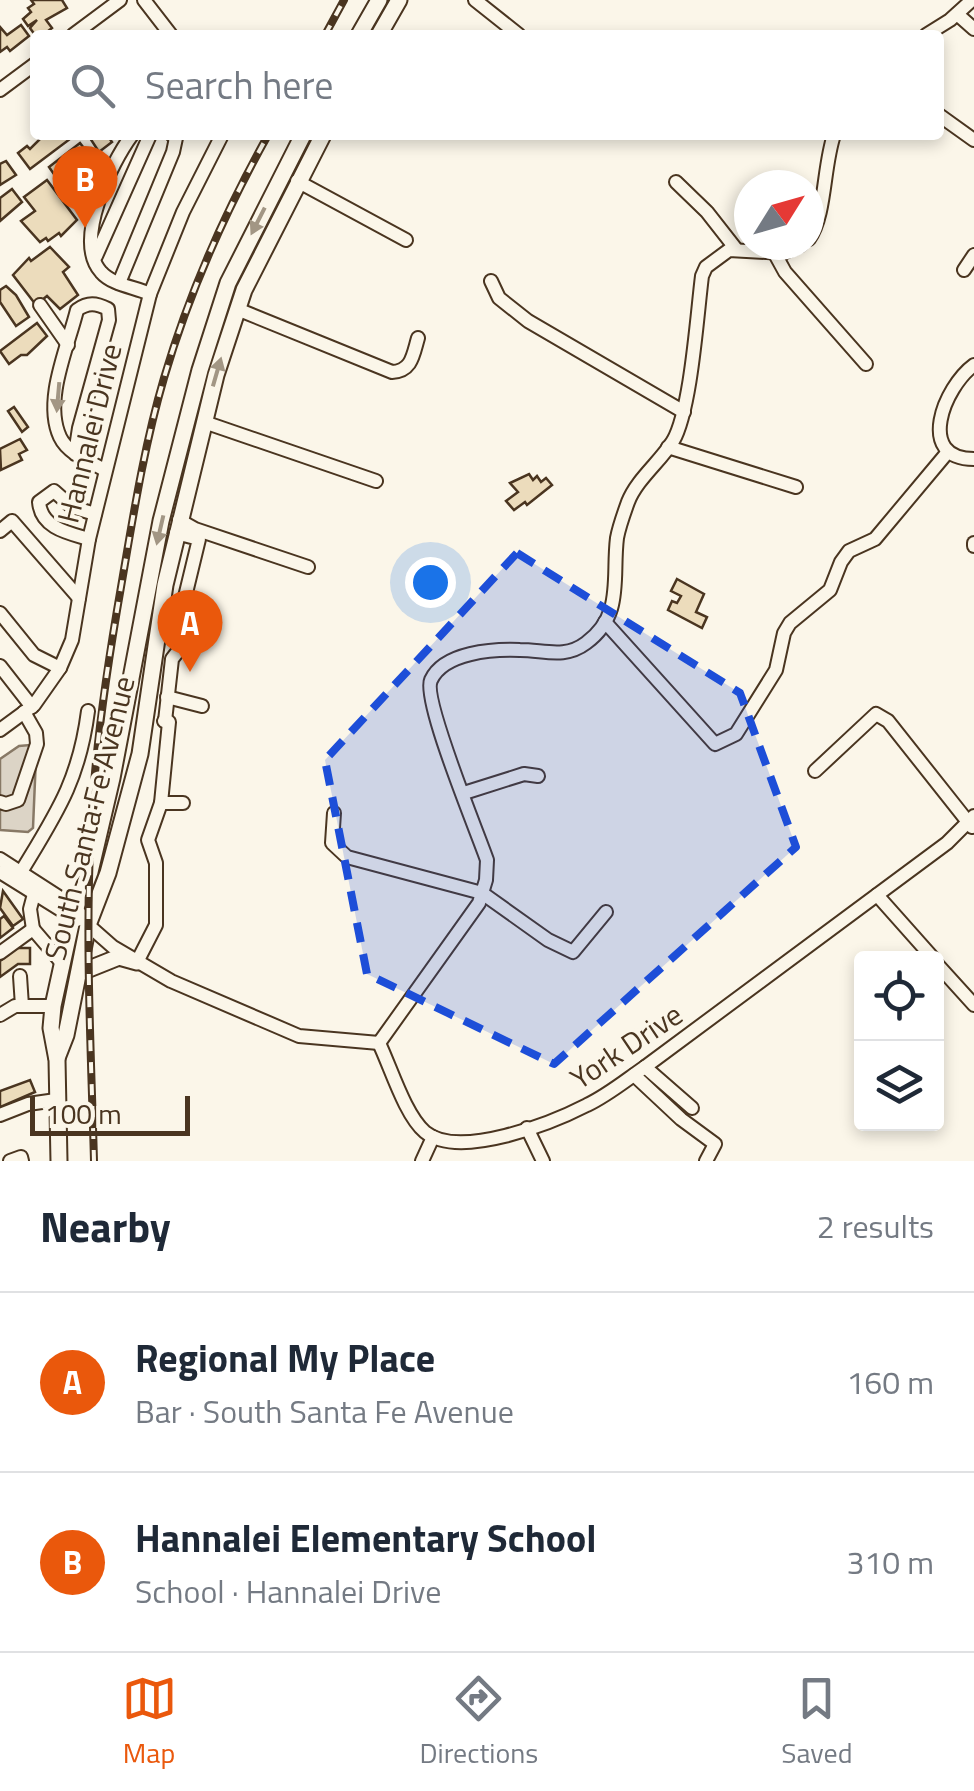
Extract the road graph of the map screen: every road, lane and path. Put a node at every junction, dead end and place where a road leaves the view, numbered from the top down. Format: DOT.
graph roads {
  1 [pos="120,0"];
  2 [pos="144,0"];
  3 [pos="379,0"];
  4 [pos="399,0"];
  5 [pos="476,0"];
  6 [pos="972,0"];
  7 [pos="957,14"];
  8 [pos="974,29"];
  9 [pos="80,30"];
  10 [pos="167,30"];
  11 [pos="362,30"];
  12 [pos="382,30"];
  13 [pos="514,30"];
  14 [pos="933,30"];
  15 [pos="30,68"];
  16 [pos="0,90"];
  17 [pos="944,119"];
  18 [pos="129,140"];
  19 [pos="148,140"];
  20 [pos="176,140"];
  21 [pos="220,140"];
  22 [pos="300,140"];
  23 [pos="319,140"];
  24 [pos="833,140"];
  25 [pos="974,140"];
  26 [pos="824,172"];
  27 [pos="297,181"];
  28 [pos="676,182"];
  29 [pos="406,240"];
  30 [pos="734,247"];
  31 [pos="734,250"];
  32 [pos="974,255"];
  33 [pos="778,260"];
  34 [pos="94,261"];
  35 [pos="964,270"];
  36 [pos="491,281"];
  37 [pos="118,283"];
  38 [pos="150,294"];
  39 [pos="40,305"];
  40 [pos="237,309"];
  41 [pos="418,338"];
  42 [pos="68,345"];
  43 [pos="866,364"];
  44 [pos="974,365"];
  45 [pos="684,412"];
  46 [pos="204,422"];
  47 [pos="668,447"];
  48 [pos="947,453"];
  49 [pos="76,454"];
  50 [pos="974,459"];
  51 [pos="106,470"];
  52 [pos="376,481"];
  53 [pos="796,487"];
  54 [pos="94,514"];
  55 [pos="178,526"];
  56 [pos="0,531"];
  57 [pos="89,539"];
  58 [pos="308,567"];
  59 [pos="79,598"];
  60 [pos="184,601"];
  61 [pos="162,610"];
  62 [pos="0,613"];
  63 [pos="605,622"];
  64 [pos="0,666"];
  65 [pos="60,668"];
  66 [pos="168,697"];
  67 [pos="202,706"];
  68 [pos="28,709"];
  69 [pos="88,710"];
  70 [pos="147,717"];
  71 [pos="165,721"];
  72 [pos="0,730"];
  73 [pos="815,771"];
  74 [pos="538,776"];
  75 [pos="464,793"];
  76 [pos="0,802"];
  77 [pos="161,803"];
  78 [pos="183,803"];
  79 [pos="334,813"];
  80 [pos="972,823"];
  81 [pos="0,859"];
  82 [pos="0,872"];
  83 [pos="21,872"];
  84 [pos="482,893"];
  85 [pos="34,894"];
  86 [pos="877,895"];
  87 [pos="606,912"];
  88 [pos="79,917"];
  89 [pos="33,929"];
  90 [pos="927,951"];
  91 [pos="0,953"];
  92 [pos="137,962"];
  93 [pos="62,963"];
  94 [pos="944,970"];
  95 [pos="80,974"];
  96 [pos="20,976"];
  97 [pos="974,1005"];
  98 [pos="22,1006"];
  99 [pos="53,1006"];
  100 [pos="0,1015"];
  101 [pos="380,1043"];
  102 [pos="56,1060"];
  103 [pos="640,1071"];
  104 [pos="56,1100"];
  105 [pos="692,1108"];
  106 [pos="0,1115"];
  107 [pos="527,1128"];
  108 [pos="433,1138"];
  109 [pos="10,1161"];
  110 [pos="22,1161"];
  111 [pos="58,1161"];
  112 [pos="422,1161"];
  113 [pos="543,1161"];
  114 [pos="706,1161"];
  1 -- 9 [label="street"];
  2 -- 10 [label="street"];
  3 -- 11 [label="main road"];
  4 -- 12 [label="main road"];
  5 -- 13 [label="street"];
  6 -- 7 [label="street"];
  7 -- 8 [label="street"];
  7 -- 14 [label="street"];
  15 -- 16 [label="street"];
  17 -- 25 [label="street"];
  18 -- 34 [label="street"];
  19 -- 34 [label="street"];
  20 -- 37 [label="street"];
  21 -- 38 [label="street, Hannalei Drive"];
  22 -- 88 [label="main road, South Santa Fe Avenue, one-way"];
  23 -- 27 [label="main road, South Santa Fe Avenue"];
  24 -- 26 [label="street"];
  27 -- 29 [label="street"];
  27 -- 40 [label="main road, South Santa Fe Avenue"];
  28 -- 30 [label="street"];
  31 -- 45 [label="street"];
  32 -- 35 [label="street"];
  33 -- 43 [label="street"];
  34 -- 37 [label="street"];
  36 -- 45 [label="street"];
  37 -- 38 [label="street"];
  38 -- 51 [label="street, Hannalei Drive"];
  39 -- 42 [label="street"];
  40 -- 41 [label="street"];
  46 -- 40 [label="main road, South Santa Fe Avenue, one-way"];
  42 -- 49 [label="street, one-way"];
  42 -- 49 [label="street"];
  44 -- 48 [label="street"];
  45 -- 47 [label="street"];
  46 -- 52 [label="street"];
  46 -- 55 [label="main road, South Santa Fe Avenue"];
  47 -- 53 [label="street"];
  47 -- 63 [label="street"];
  48 -- 50 [label="street"];
  48 -- 63 [label="street"];
  49 -- 51 [label="street"];
  51 -- 54 [label="street, Hannalei Drive"];
  54 -- 57 [label="street, Hannalei Drive"];
  54 -- 57 [label="street"];
  55 -- 58 [label="street"];
  55 -- 60 [label="street"];
  55 -- 61 [label="main road, South Santa Fe Avenue"];
  56 -- 59 [label="street"];
  57 -- 59 [label="street, Hannalei Drive"];
  59 -- 65 [label="street, Hannalei Drive"];
  61 -- 66 [label="street"];
  61 -- 70 [label="main road, South Santa Fe Avenue"];
  62 -- 65 [label="street"];
  63 -- 75 [label="street"];
  64 -- 68 [label="street"];
  65 -- 68 [label="street, Hannalei Drive"];
  66 -- 67 [label="street"];
  66 -- 71 [label="street"];
  68 -- 72 [label="street, Hannalei Drive"];
  68 -- 76 [label="street"];
  69 -- 83 [label="street"];
  70 -- 71 [label="street"];
  70 -- 88 [label="main road, South Santa Fe Avenue"];
  71 -- 77 [label="street"];
  73 -- 80 [label="street"];
  74 -- 75 [label="street"];
  75 -- 84 [label="street"];
  77 -- 78 [label="street"];
  77 -- 92 [label="street"];
  79 -- 84 [label="street"];
  80 -- 86 [label="street, York Drive"];
  81 -- 83 [label="street"];
  82 -- 85 [label="street"];
  83 -- 88 [label="street"];
  84 -- 87 [label="street"];
  84 -- 101 [label="street"];
  85 -- 88 [label="street"];
  85 -- 89 [label="street"];
  86 -- 90 [label="street"];
  86 -- 103 [label="street, York Drive"];
  88 -- 92 [label="street"];
  88 -- 93 [label="main road, South Santa Fe Avenue"];
  88 -- 95 [label="main road, South Santa Fe Avenue"];
  89 -- 91 [label="street"];
  89 -- 93 [label="street"];
  92 -- 95 [label="main road"];
  92 -- 101 [label="street"];
  93 -- 99 [label="main road, South Santa Fe Avenue"];
  94 -- 97 [label="street"];
  95 -- 102 [label="main road, South Santa Fe Avenue"];
  96 -- 98 [label="street"];
  98 -- 99 [label="street"];
  98 -- 100 [label="street"];
  99 -- 102 [label="main road, South Santa Fe Avenue"];
  101 -- 108 [label="street"];
  102 -- 104 [label="main road, South Santa Fe Avenue"];
  103 -- 105 [label="street"];
  103 -- 107 [label="street, York Drive"];
  103 -- 114 [label="street"];
  104 -- 106 [label="street"];
  104 -- 111 [label="main road, South Santa Fe Avenue"];
  107 -- 108 [label="street, York Drive"];
  107 -- 113 [label="street"];
  108 -- 112 [label="street"];
  109 -- 110 [label="street"];
}
